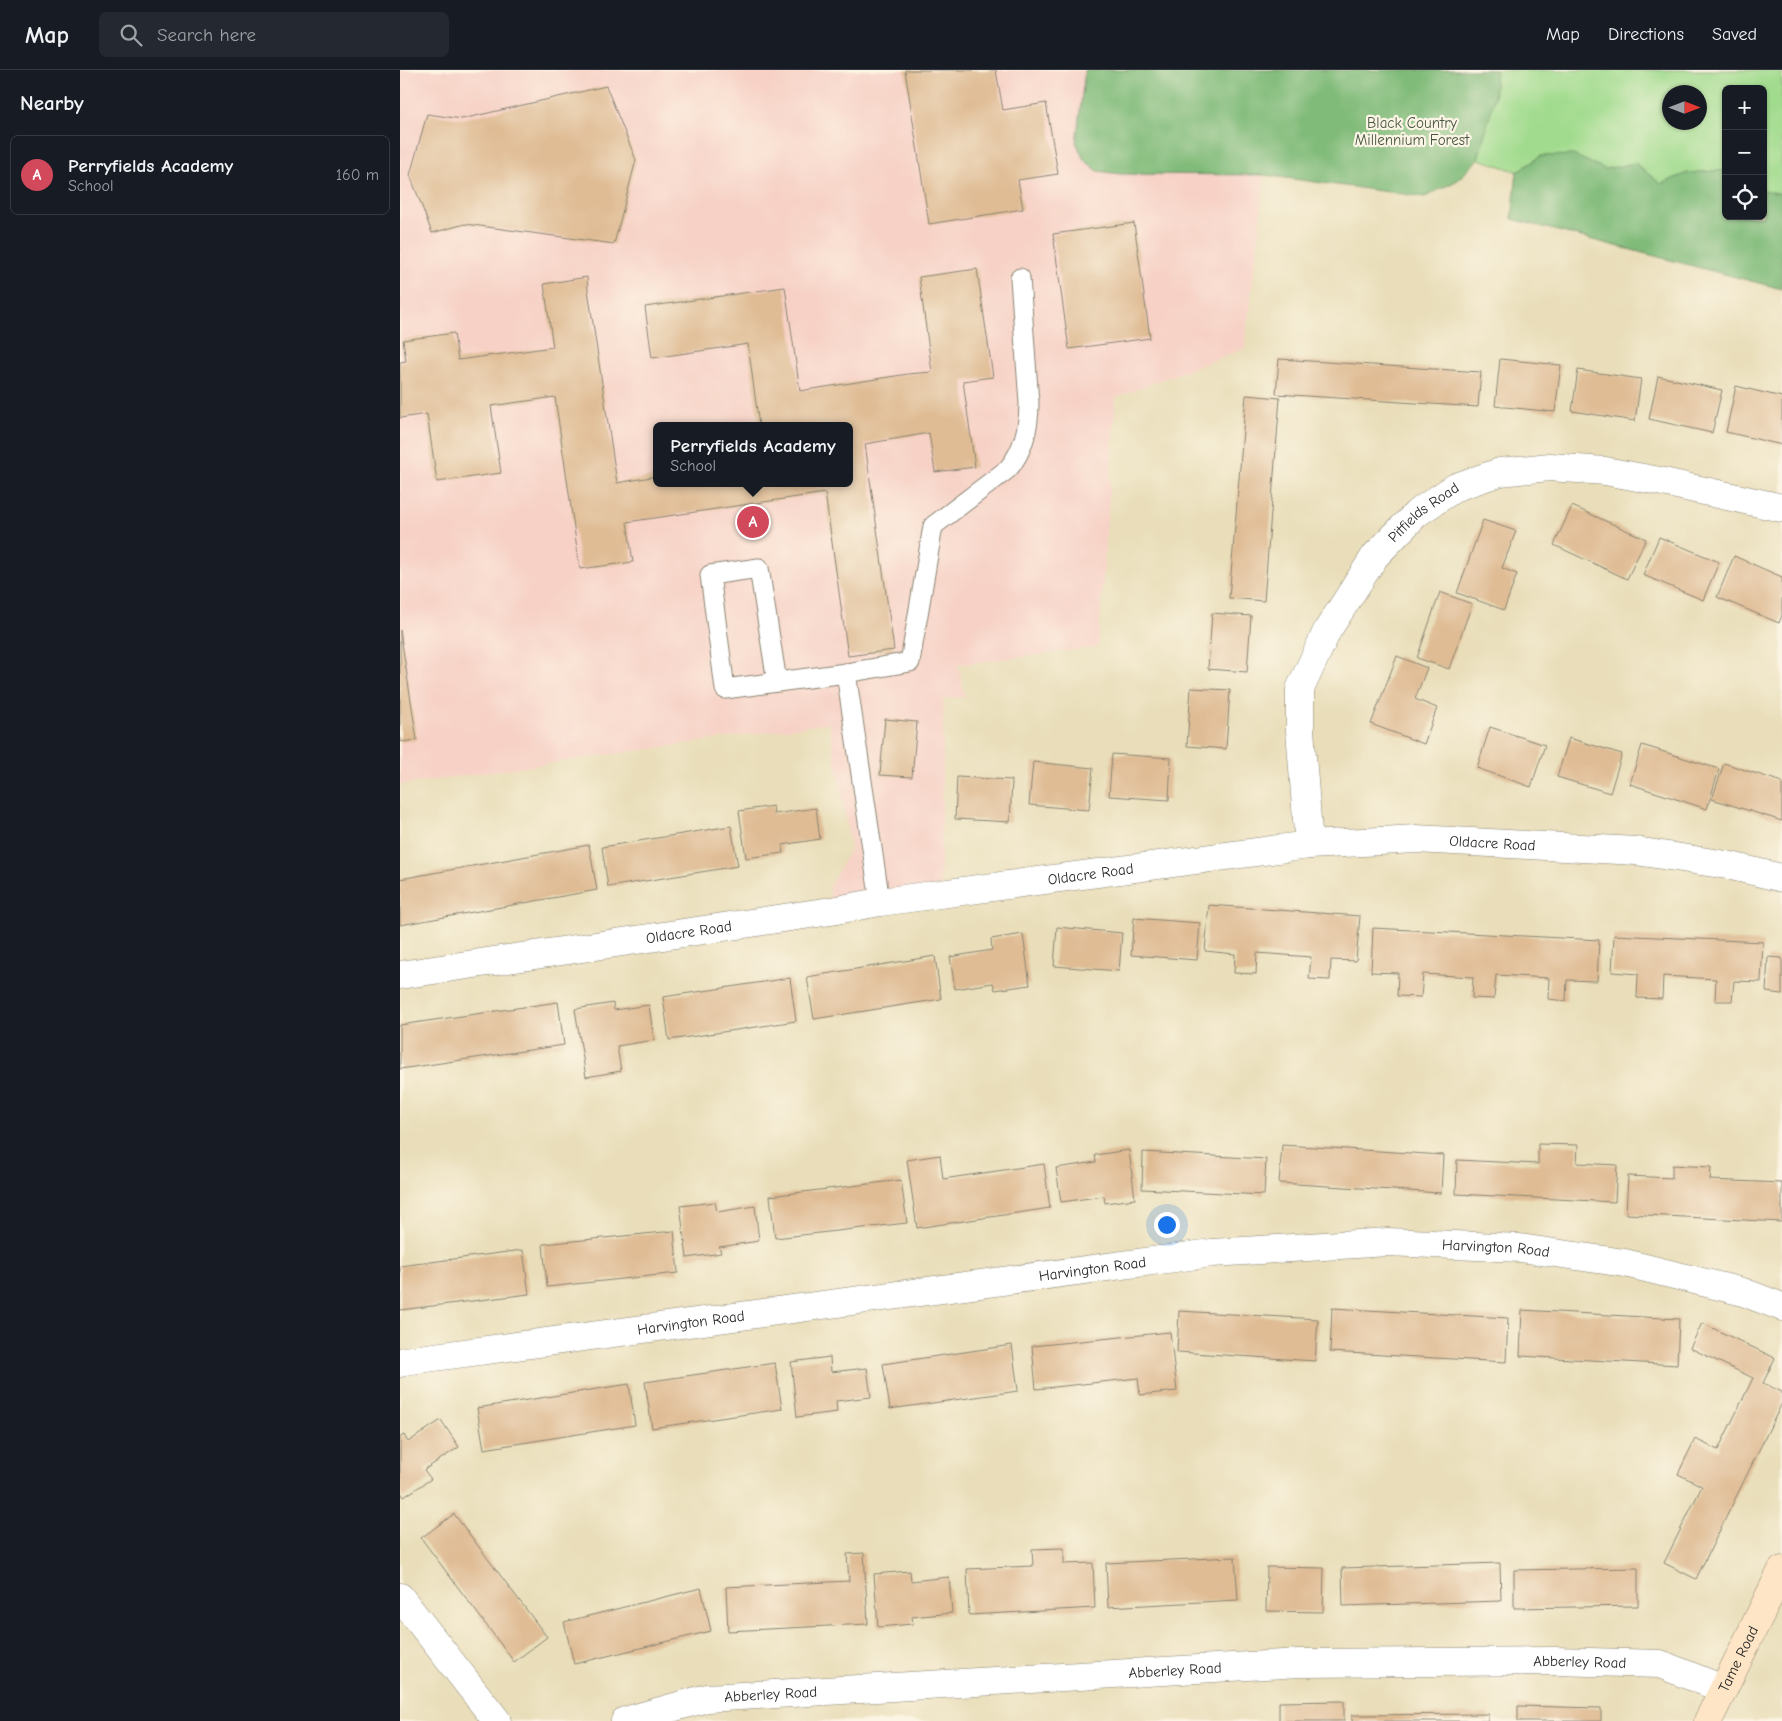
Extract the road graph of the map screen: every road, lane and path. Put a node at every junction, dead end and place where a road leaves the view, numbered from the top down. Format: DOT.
graph roads {
  1 [pos="1020,278"];
  2 [pos="1782,508"];
  3 [pos="846,673"];
  4 [pos="777,682"];
  5 [pos="1309,845"];
  6 [pos="1782,878"];
  7 [pos="880,902"];
  8 [pos="400,976"];
  9 [pos="1782,1307"];
  10 [pos="400,1362"];
  11 [pos="1782,1570"];
  12 [pos="400,1597"];
  13 [pos="1723,1689"];
  14 [pos="496,1721"];
  15 [pos="625,1721"];
  16 [pos="1708,1721"];
  1 -- 3 [label="lane"];
  2 -- 5 [label="street, Pitfields Road"];
  3 -- 4 [label="lane"];
  3 -- 7 [label="lane"];
  4 -- 4 [label="lane"];
  5 -- 6 [label="street, Oldacre Road"];
  5 -- 7 [label="street, Oldacre Road"];
  7 -- 8 [label="street, Oldacre Road"];
  9 -- 10 [label="street, Harvington Road"];
  11 -- 13 [label="street, Tame Road"];
  12 -- 14 [label="street"];
  13 -- 15 [label="street, Abberley Road"];
  13 -- 16 [label="street, Tame Road"];
}
